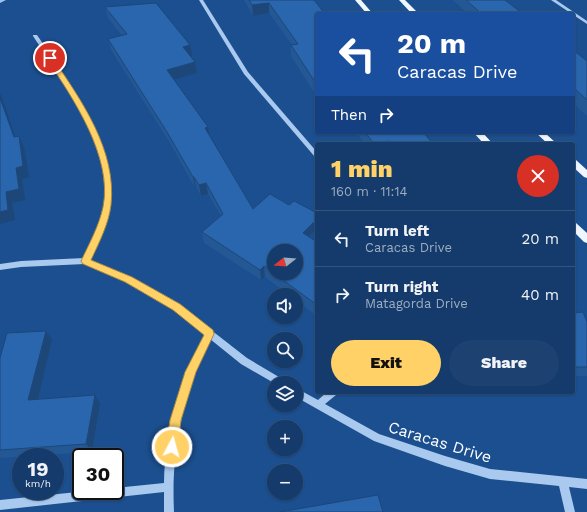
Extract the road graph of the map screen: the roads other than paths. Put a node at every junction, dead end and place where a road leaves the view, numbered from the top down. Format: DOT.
graph roads {
  1 [pos="201,0"];
  2 [pos="358,0"];
  3 [pos="402,0"];
  4 [pos="553,0"];
  5 [pos="368,12"];
  6 [pos="414,12"];
  7 [pos="571,12"];
  8 [pos="575,15"];
  9 [pos="587,23"];
  10 [pos="35,36"];
  11 [pos="479,134"];
  12 [pos="541,134"];
  13 [pos="487,142"];
  14 [pos="550,142"];
  15 [pos="315,154"];
  16 [pos="575,164"];
  17 [pos="587,175"];
  18 [pos="575,227"];
  19 [pos="587,239"];
  20 [pos="86,261"];
  21 [pos="0,267"];
  22 [pos="209,334"];
  23 [pos="269,376"];
  24 [pos="331,394"];
  25 [pos="303,396"];
  26 [pos="318,405"];
  27 [pos="563,482"];
  28 [pos="587,484"];
  29 [pos="169,488"];
  30 [pos="0,505"];
  31 [pos="169,512"];
  32 [pos="570,512"];
  1 -- 15 [label="street"];
  2 -- 5 [label="main road"];
  3 -- 6 [label="main road"];
  4 -- 7 [label="street"];
  8 -- 9 [label="street"];
  10 -- 20 [label="street"];
  11 -- 13 [label="main road"];
  12 -- 14 [label="main road"];
  16 -- 17 [label="main road"];
  18 -- 19 [label="main road"];
  20 -- 21 [label="street"];
  20 -- 22 [label="street"];
  22 -- 23 [label="street"];
  22 -- 29 [label="street"];
  24 -- 26 [label="street"];
  25 -- 26 [label="street, Caracas Drive"];
  26 -- 27 [label="street, Caracas Drive"];
  27 -- 28 [label="street, Caracas Drive"];
  27 -- 32 [label="street"];
  29 -- 30 [label="street"];
  29 -- 31 [label="street"];
}
